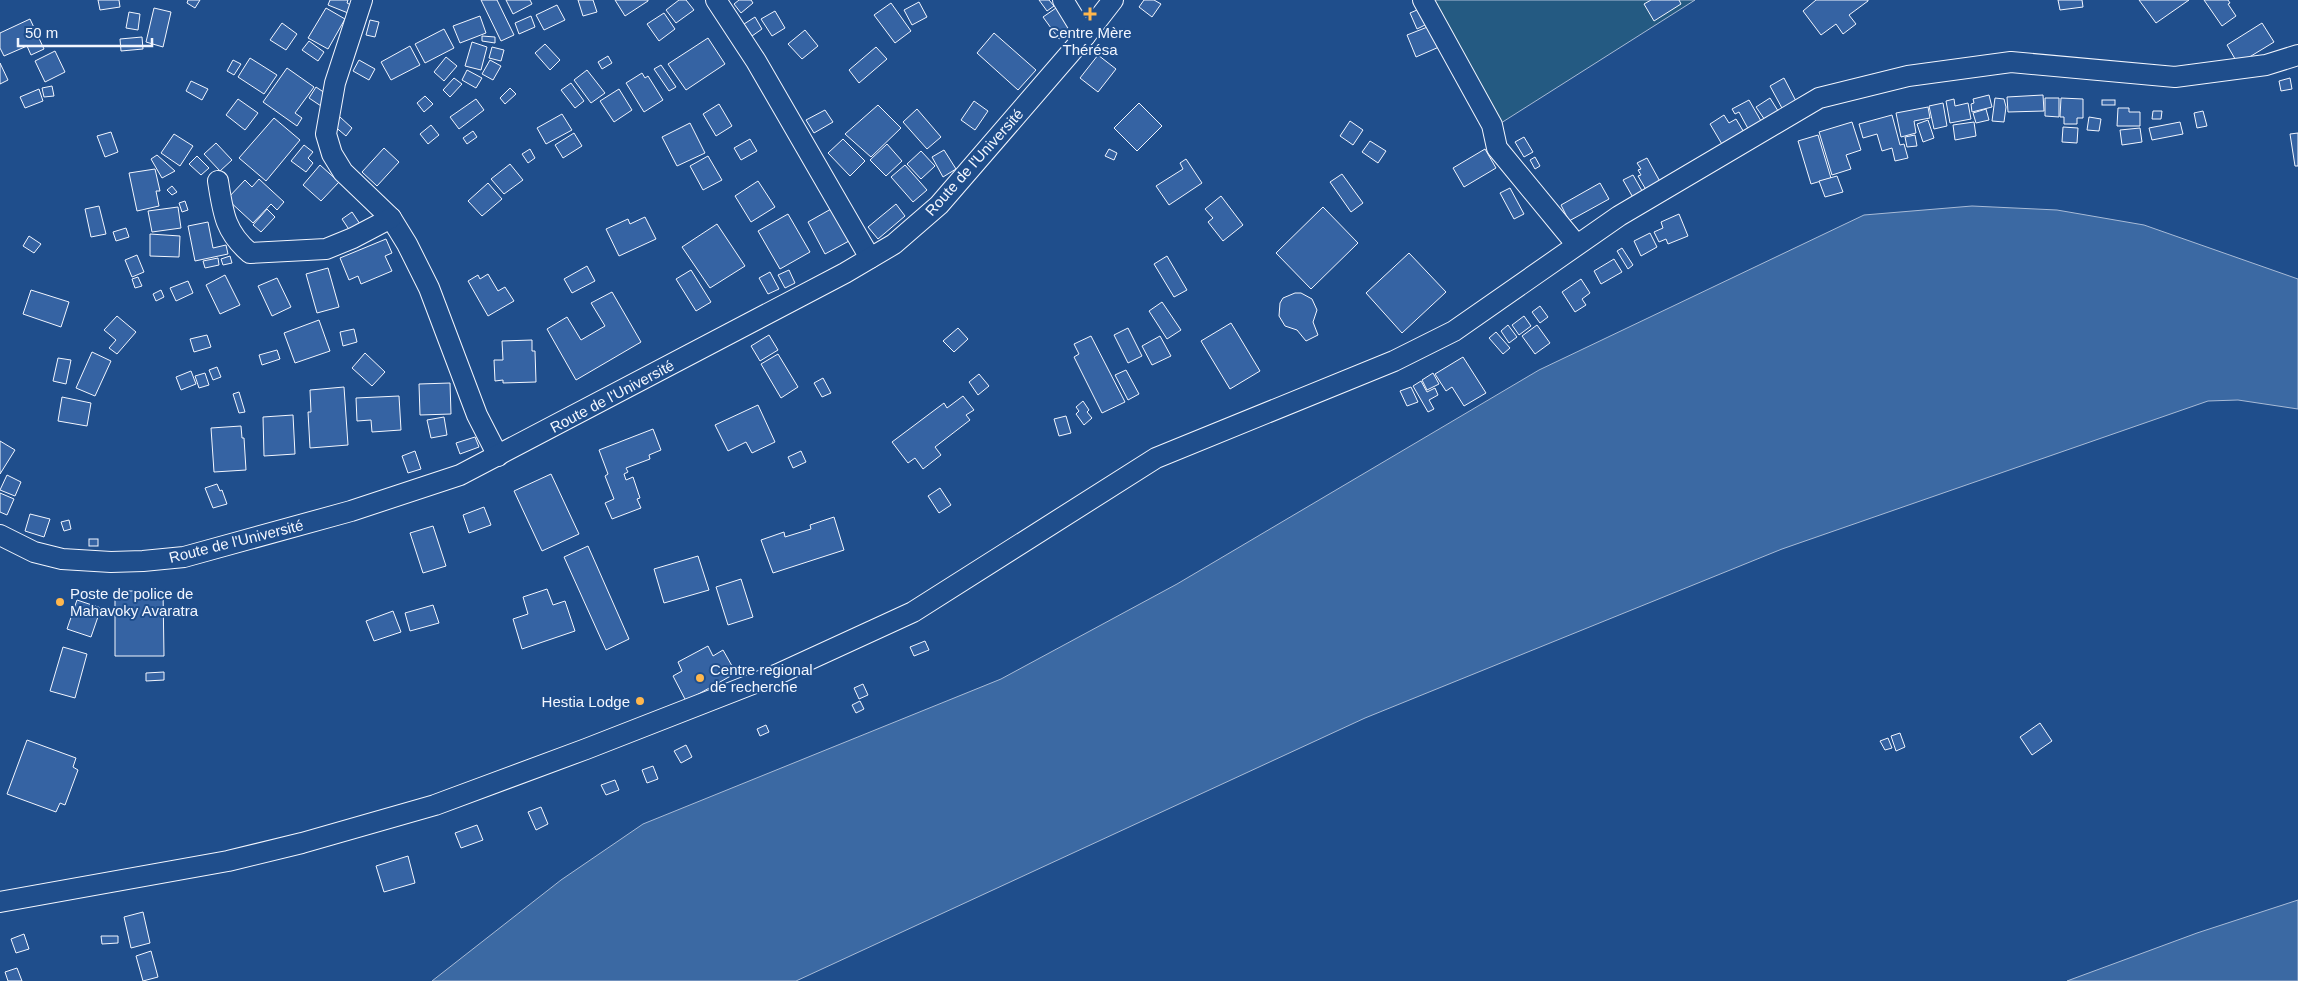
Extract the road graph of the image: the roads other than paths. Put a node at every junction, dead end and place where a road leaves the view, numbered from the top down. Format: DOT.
graph roads {
  1 [pos="362,0"];
  2 [pos="716,0"];
  3 [pos="1063,0"];
  4 [pos="1113,0"];
  5 [pos="1423,0"];
  6 [pos="1085,36"];
  7 [pos="2298,55"];
  8 [pos="218,182"];
  9 [pos="391,218"];
  10 [pos="1576,244"];
  11 [pos="870,258"];
  12 [pos="498,456"];
  13 [pos="0,535"];
  14 [pos="0,902"];
  1 -- 9 [label="street"];
  2 -- 11 [label="street"];
  3 -- 6 [label="street"];
  4 -- 6 [label="street, Route de l'Université"];
  5 -- 10 [label="street"];
  6 -- 11 [label="street, Route de l'Université"];
  7 -- 10 [label="street"];
  8 -- 9 [label="street"];
  9 -- 12 [label="street"];
  10 -- 14 [label="street"];
  11 -- 12 [label="street, Route de l'Université"];
  12 -- 13 [label="street, Route de l'Université"];
}
